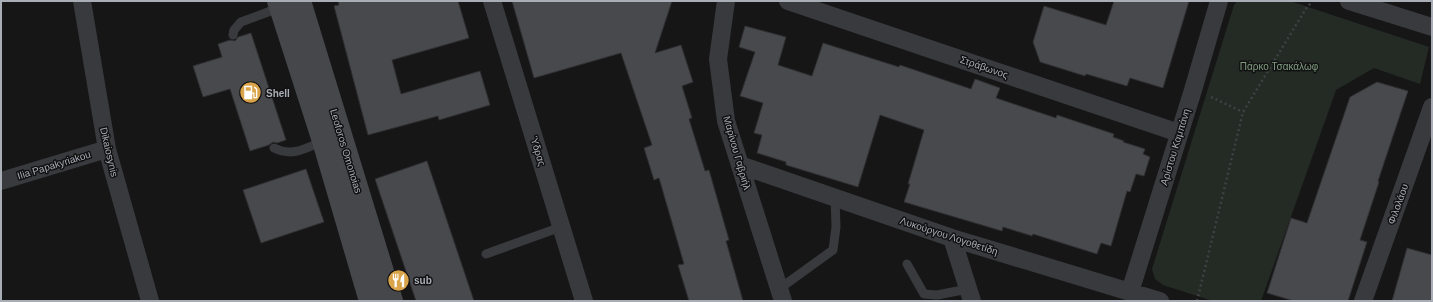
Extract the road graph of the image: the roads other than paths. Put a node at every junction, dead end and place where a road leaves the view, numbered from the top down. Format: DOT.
graph roads {
  1 [pos="82,1"];
  2 [pos="492,1"];
  3 [pos="726,1"];
  4 [pos="788,1"];
  5 [pos="1219,1"];
  6 [pos="1350,1"];
  7 [pos="286,3"];
  8 [pos="1432,27"];
  9 [pos="233,35"];
  10 [pos="1432,107"];
  11 [pos="1179,133"];
  12 [pos="322,141"];
  13 [pos="274,148"];
  14 [pos="107,149"];
  15 [pos="740,165"];
  16 [pos="1,181"];
  17 [pos="835,198"];
  18 [pos="561,227"];
  19 [pos="952,238"];
  20 [pos="486,254"];
  21 [pos="907,264"];
  22 [pos="1130,292"];
  23 [pos="781,295"];
  24 [pos="970,295"];
  25 [pos="150,301"];
  26 [pos="370,301"];
  27 [pos="392,301"];
  28 [pos="584,301"];
  29 [pos="1160,301"];
  30 [pos="1363,301"];
  1 -- 14 [label="street, Dikaiosynis"];
  2 -- 18 [label="street, Ύδρας"];
  3 -- 15 [label="street, Μαρίνου Γαβριήλ"];
  4 -- 11 [label="street, Στράβωνος"];
  5 -- 11 [label="street, Αρίστου Καμπάνη"];
  6 -- 8 [label="street"];
  7 -- 9 [label="lane"];
  7 -- 12 [label="main road, Leoforos Omonoias"];
  7 -- 27 [label="main road, Leoforos Omonoias"];
  10 -- 30 [label="street, Φιλολάου"];
  11 -- 22 [label="street, Αρίστου Καμπάνη"];
  12 -- 13 [label="lane"];
  12 -- 26 [label="main road, Leoforos Omonoias"];
  14 -- 16 [label="street, Ilia Papakyriakou"];
  14 -- 25 [label="street, Dikaiosynis"];
  15 -- 17 [label="street, Λυκούργου Λογοθετίδη"];
  15 -- 23 [label="street, Μαρίνου Γαβριήλ"];
  17 -- 19 [label="street, Λυκούργου Λογοθετίδη"];
  17 -- 23 [label="lane"];
  18 -- 20 [label="lane"];
  18 -- 28 [label="street, Ύδρας"];
  19 -- 22 [label="street, Λυκούργου Λογοθετίδη"];
  19 -- 24 [label="street"];
  21 -- 24 [label="lane"];
  22 -- 29 [label="street, Λυκούργου Λογοθετίδη"];
}
